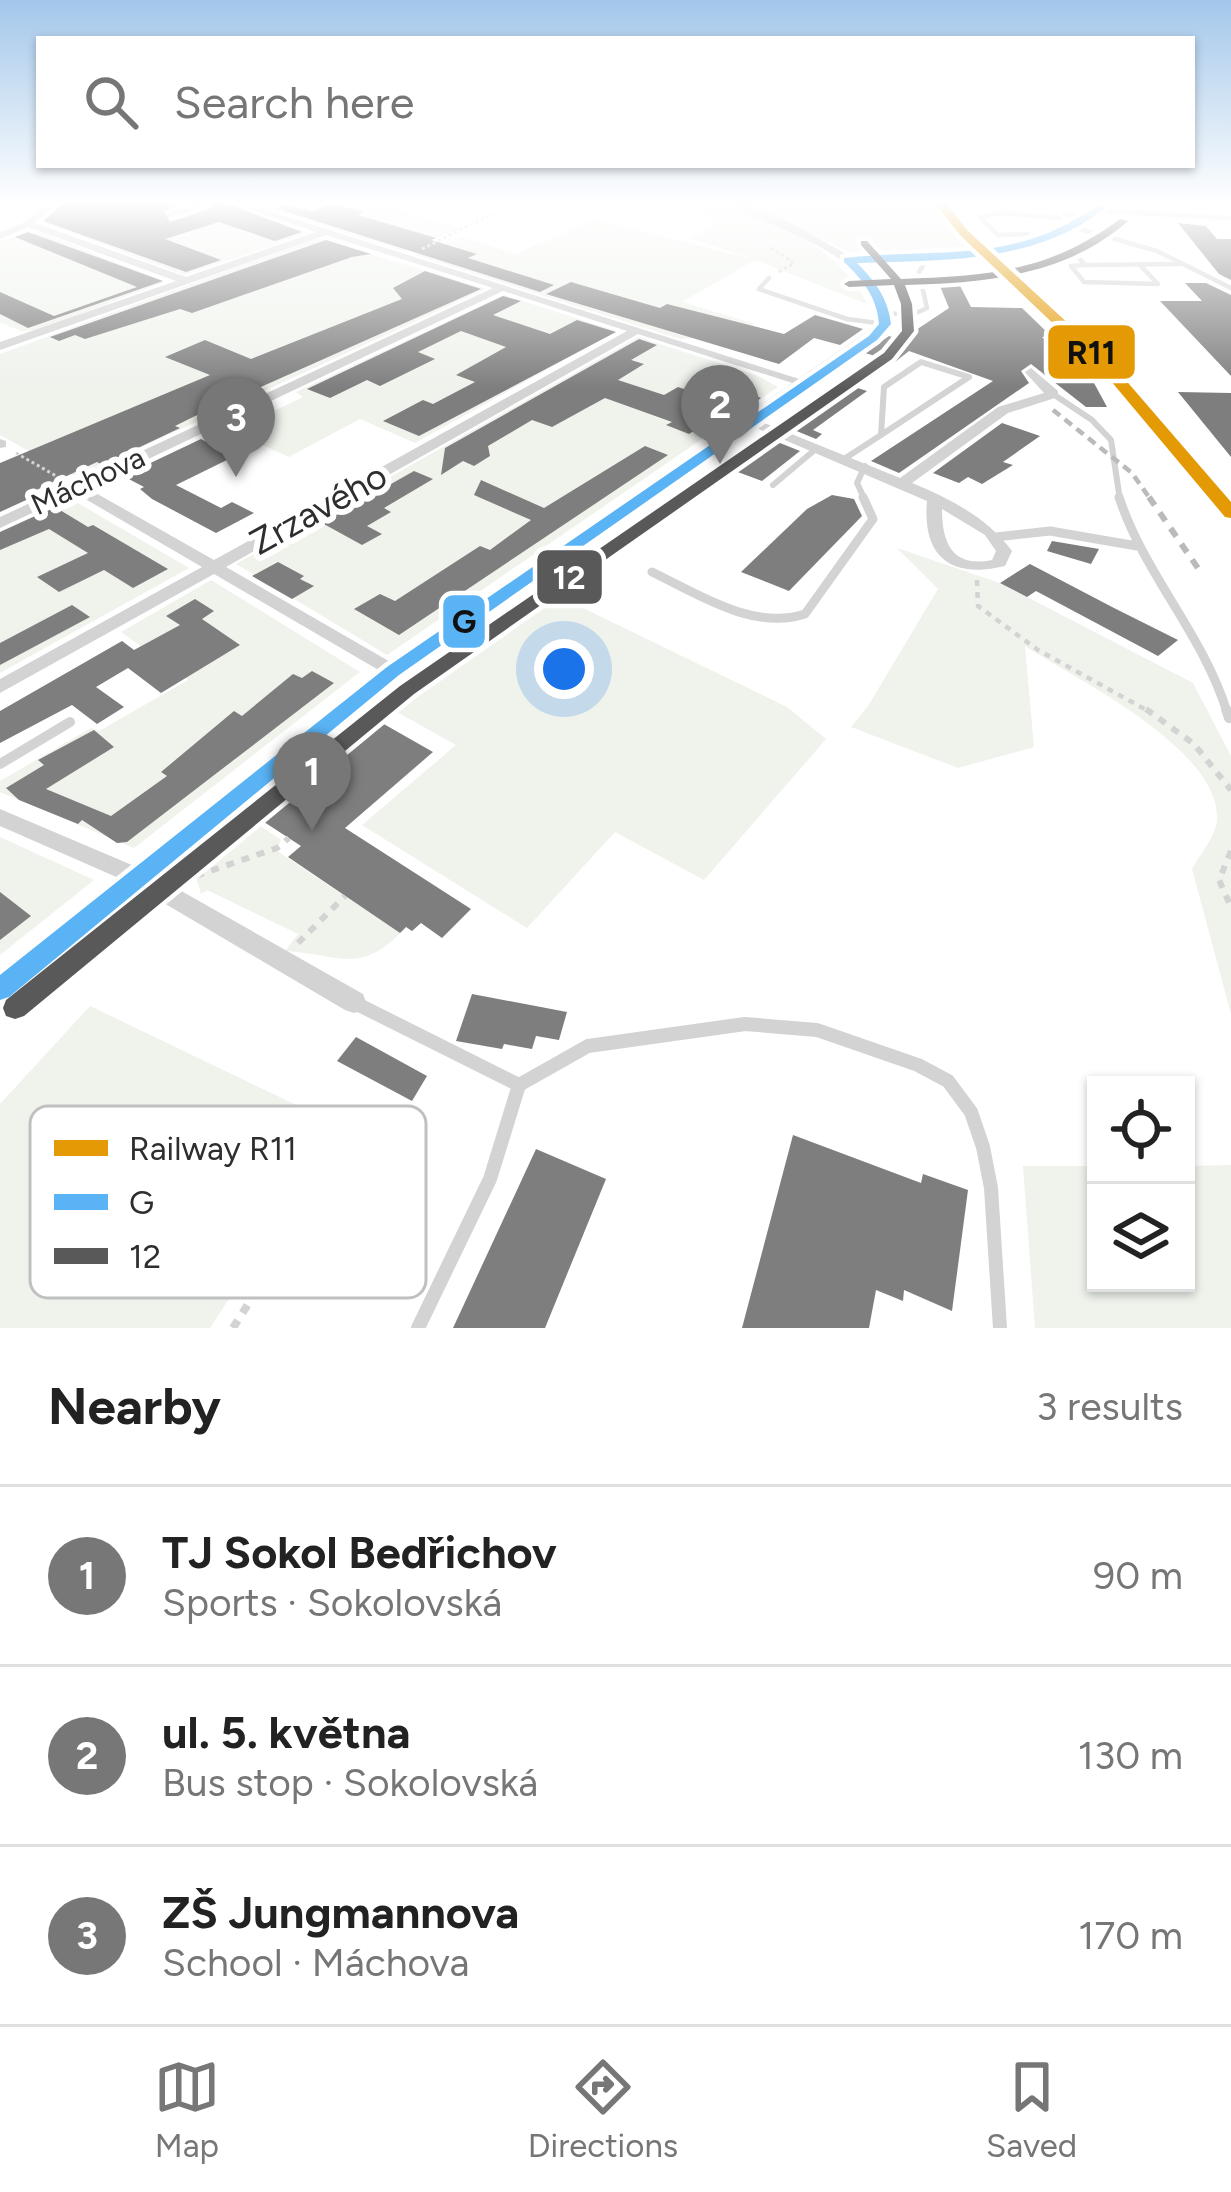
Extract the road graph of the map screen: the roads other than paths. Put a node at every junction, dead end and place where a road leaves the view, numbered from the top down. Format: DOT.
graph roads {
  1 [pos="142,265"];
  2 [pos="232,265"];
  3 [pos="436,265"];
  4 [pos="853,265"];
  5 [pos="923,265"];
  6 [pos="1161,265"];
  7 [pos="1181,265"];
  8 [pos="1085,266"];
  9 [pos="1141,266"];
  10 [pos="769,278"];
  11 [pos="187,281"];
  12 [pos="503,287"];
  13 [pos="1231,288"];
  14 [pos="885,318"];
  15 [pos="0,328"];
  16 [pos="637,330"];
  17 [pos="24,339"];
  18 [pos="0,346"];
  19 [pos="1031,372"];
  20 [pos="809,384"];
  21 [pos="1053,394"];
  22 [pos="752,424"];
  23 [pos="881,435"];
  24 [pos="818,448"];
  25 [pos="844,458"];
  26 [pos="865,466"];
  27 [pos="903,483"];
  28 [pos="773,485"];
  29 [pos="75,487"];
  30 [pos="935,500"];
  31 [pos="0,523"];
  32 [pos="996,537"];
  33 [pos="1137,546"];
  34 [pos="211,568"];
  35 [pos="652,572"];
  36 [pos="393,671"];
  37 [pos="0,687"];
  38 [pos="1229,718"];
  39 [pos="70,722"];
  40 [pos="0,764"];
  41 [pos="0,817"];
  42 [pos="137,877"];
  43 [pos="0,989"];
  44 [pos="354,1002"];
  45 [pos="519,1085"];
  46 [pos="418,1328"];
  47 [pos="1000,1328"];
  1 -- 11 [label="street"];
  2 -- 11 [label="street"];
  3 -- 12 [label="street"];
  4 -- 14 [label="street"];
  5 -- 14 [label="lane"];
  6 -- 9 [label="lane"];
  7 -- 13 [label="lane"];
  8 -- 9 [label="lane"];
  8 -- 9 [label="lane"];
  10 -- 14 [label="lane"];
  11 -- 17 [label="street"];
  12 -- 16 [label="street"];
  12 -- 29 [label="street, Máchova"];
  14 -- 20 [label="street"];
  15 -- 17 [label="street"];
  16 -- 20 [label="street"];
  16 -- 34 [label="street, Zrzavého"];
  17 -- 18 [label="street"];
  19 -- 21 [label="street"];
  20 -- 22 [label="street"];
  21 -- 27 [label="street"];
  21 -- 33 [label="lane"];
  22 -- 24 [label="street"];
  22 -- 36 [label="street"];
  23 -- 23 [label="lane"];
  23 -- 25 [label="lane"];
  24 -- 25 [label="street"];
  24 -- 28 [label="lane"];
  25 -- 26 [label="street"];
  26 -- 27 [label="street"];
  26 -- 35 [label="lane"];
  27 -- 30 [label="street"];
  29 -- 31 [label="street, Máchova"];
  29 -- 34 [label="street"];
  30 -- 32 [label="street"];
  30 -- 32 [label="street"];
  32 -- 33 [label="lane"];
  33 -- 38 [label="lane"];
  34 -- 36 [label="street"];
  34 -- 37 [label="street, Zrzavého"];
  36 -- 42 [label="street"];
  39 -- 40 [label="lane"];
  41 -- 42 [label="street"];
  42 -- 43 [label="street"];
  42 -- 44 [label="street"];
  44 -- 45 [label="lane"];
  45 -- 46 [label="lane"];
  45 -- 47 [label="lane"];
}
